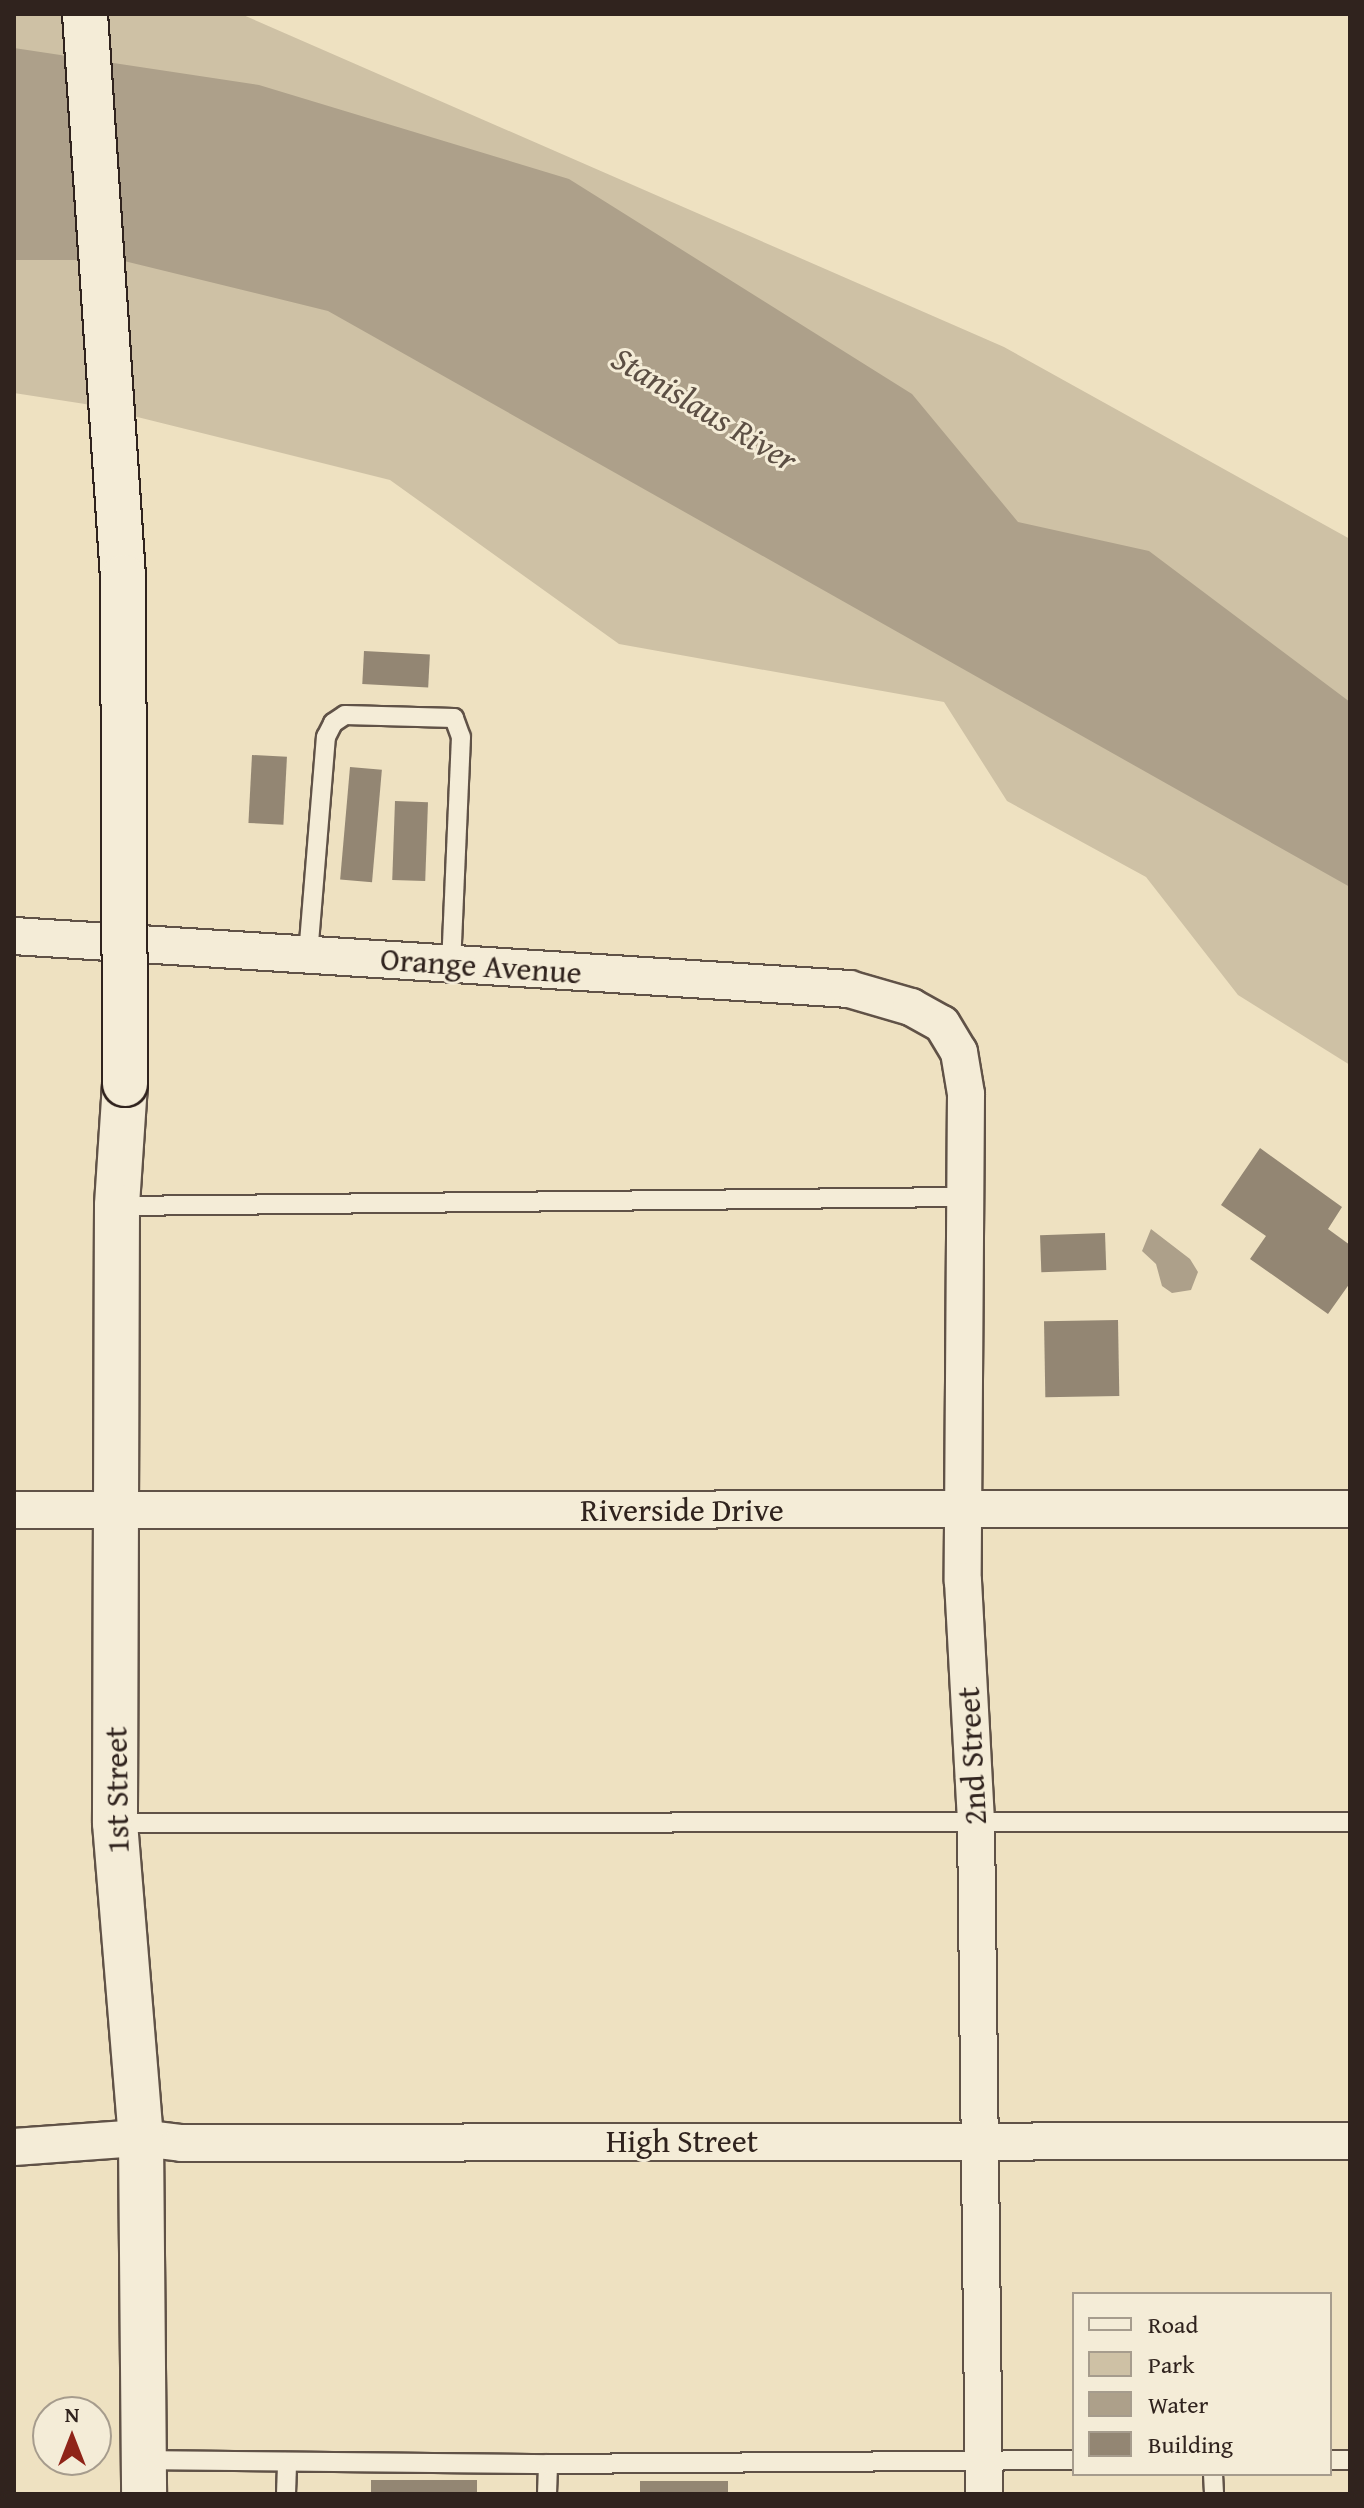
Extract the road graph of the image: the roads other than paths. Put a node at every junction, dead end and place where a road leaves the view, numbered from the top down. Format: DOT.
graph roads {
  1 [pos="85,14"];
  2 [pos="14,936"];
  3 [pos="308,955"];
  4 [pos="451,963"];
  5 [pos="942,1024"];
  6 [pos="963,1197"];
  7 [pos="117,1206"];
  8 [pos="1350,1509"];
  9 [pos="14,1510"];
  10 [pos="115,1510"];
  11 [pos="962,1510"];
  12 [pos="1350,1822"];
  13 [pos="115,1823"];
  14 [pos="976,1823"];
  15 [pos="141,2138"];
  16 [pos="979,2140"];
  17 [pos="1350,2141"];
  18 [pos="14,2147"];
  19 [pos="1072,2460"];
  20 [pos="287,2462"];
  21 [pos="548,2464"];
  22 [pos="144,2477"];
  23 [pos="983,2477"];
  24 [pos="286,2494"];
  25 [pos="547,2494"];
  1 -- 7 [label="main road, 1st Street, bridge"];
  2 -- 3 [label="street, Orange Avenue"];
  3 -- 4 [label="street, Orange Avenue"];
  3 -- 4 [label="lane"];
  4 -- 5 [label="street, Orange Avenue"];
  5 -- 6 [label="street, 2nd Street"];
  6 -- 7 [label="lane"];
  6 -- 11 [label="street, 2nd Street"];
  7 -- 10 [label="main road, 1st Street"];
  8 -- 11 [label="street, Riverside Drive"];
  9 -- 10 [label="street, Riverside Drive"];
  10 -- 11 [label="street, Riverside Drive"];
  10 -- 13 [label="main road, 1st Street"];
  11 -- 14 [label="street, 2nd Street"];
  12 -- 14 [label="lane"];
  13 -- 14 [label="lane"];
  13 -- 15 [label="main road, 1st Street"];
  14 -- 16 [label="street, 2nd Street"];
  15 -- 16 [label="street, High Street"];
  15 -- 18 [label="street, High Street"];
  15 -- 22 [label="main road, 1st Street"];
  16 -- 17 [label="street, High Street"];
  16 -- 23 [label="street, 2nd Street"];
  19 -- 23 [label="lane"];
  20 -- 21 [label="lane"];
  20 -- 22 [label="lane"];
  20 -- 24 [label="lane"];
  21 -- 23 [label="lane"];
  21 -- 25 [label="lane"];
}
